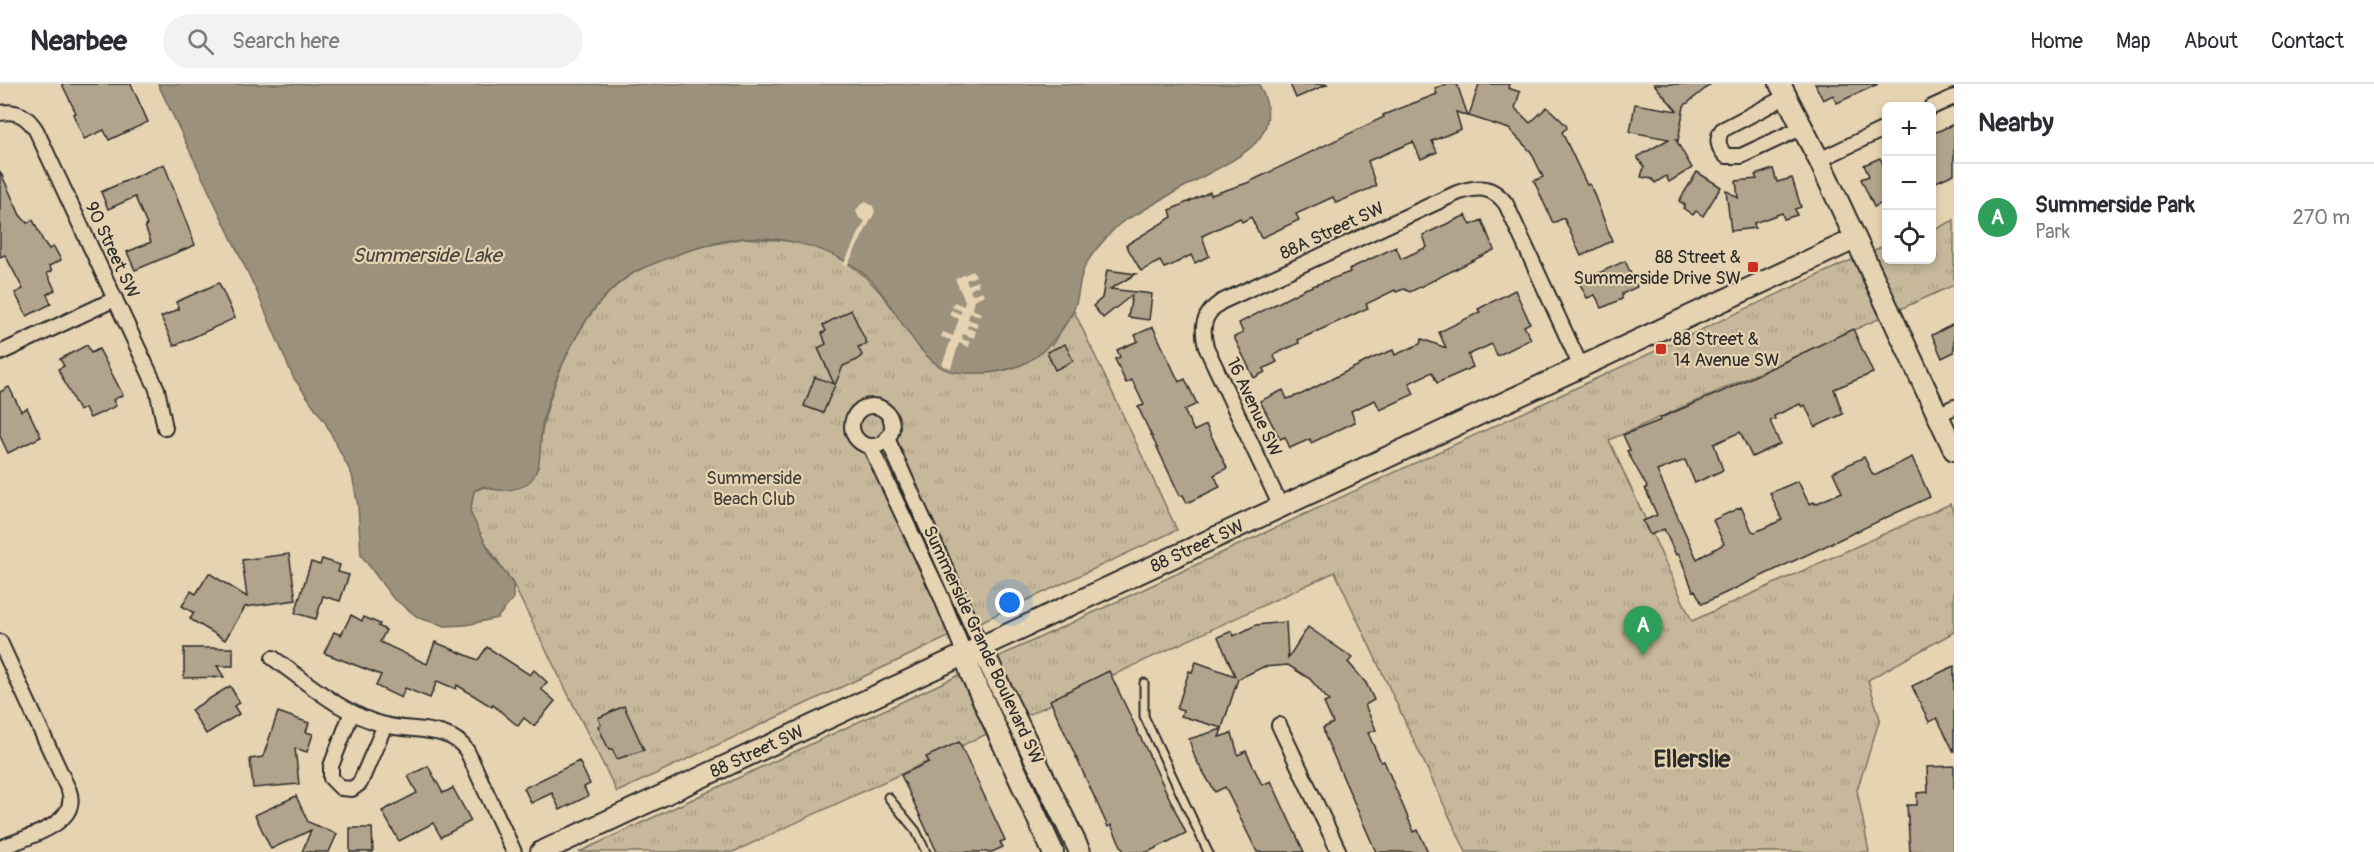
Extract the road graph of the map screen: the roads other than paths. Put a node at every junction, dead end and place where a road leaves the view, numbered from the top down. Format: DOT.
graph roads {
  1 [pos="1784,90"];
  2 [pos="1954,97"];
  3 [pos="1936,105"];
  4 [pos="0,113"];
  5 [pos="1803,127"];
  6 [pos="1882,130"];
  7 [pos="1819,160"];
  8 [pos="1855,239"];
  9 [pos="115,299"];
  10 [pos="1204,321"];
  11 [pos="0,353"];
  12 [pos="1581,367"];
  13 [pos="1946,411"];
  14 [pos="165,428"];
  15 [pos="887,438"];
  16 [pos="870,446"];
  17 [pos="1954,450"];
  18 [pos="1281,507"];
  19 [pos="0,642"];
  20 [pos="973,651"];
  21 [pos="273,658"];
  22 [pos="1144,682"];
  23 [pos="352,712"];
  24 [pos="385,725"];
  25 [pos="1279,725"];
  26 [pos="888,797"];
  27 [pos="0,848"];
  28 [pos="514,852"];
  29 [pos="542,852"];
  30 [pos="926,852"];
  31 [pos="1053,852"];
  32 [pos="1080,852"];
  33 [pos="1208,852"];
  34 [pos="1339,852"];
  1 -- 5 [label="street"];
  1 -- 5 [label="street"];
  2 -- 3 [label="street"];
  4 -- 9 [label="street, 90 Street SW"];
  5 -- 7 [label="street"];
  6 -- 7 [label="street"];
  7 -- 8 [label="street"];
  8 -- 12 [label="street, 88 Street SW"];
  8 -- 13 [label="street"];
  9 -- 11 [label="street"];
  9 -- 14 [label="street, 90 Street SW"];
  10 -- 12 [label="street, 88A Street SW"];
  10 -- 18 [label="street, 16 Avenue SW"];
  12 -- 18 [label="street, 88 Street SW"];
  13 -- 17 [label="street"];
  15 -- 16 [label="street"];
  15 -- 16 [label="street, Summerside Grande Boulevard SW"];
  15 -- 20 [label="street, Summerside Grande Boulevard SW"];
  16 -- 20 [label="street, Summerside Grande Boulevard SW"];
  18 -- 20 [label="street, 88 Street SW"];
  19 -- 27 [label="street"];
  20 -- 29 [label="street, 88 Street SW"];
  20 -- 31 [label="street, Summerside Grande Boulevard SW"];
  20 -- 32 [label="street, Summerside Grande Boulevard SW"];
  21 -- 23 [label="street"];
  22 -- 33 [label="lane"];
  23 -- 24 [label="street"];
  23 -- 24 [label="street"];
  24 -- 28 [label="street"];
  25 -- 34 [label="street"];
  26 -- 30 [label="lane"];
}
